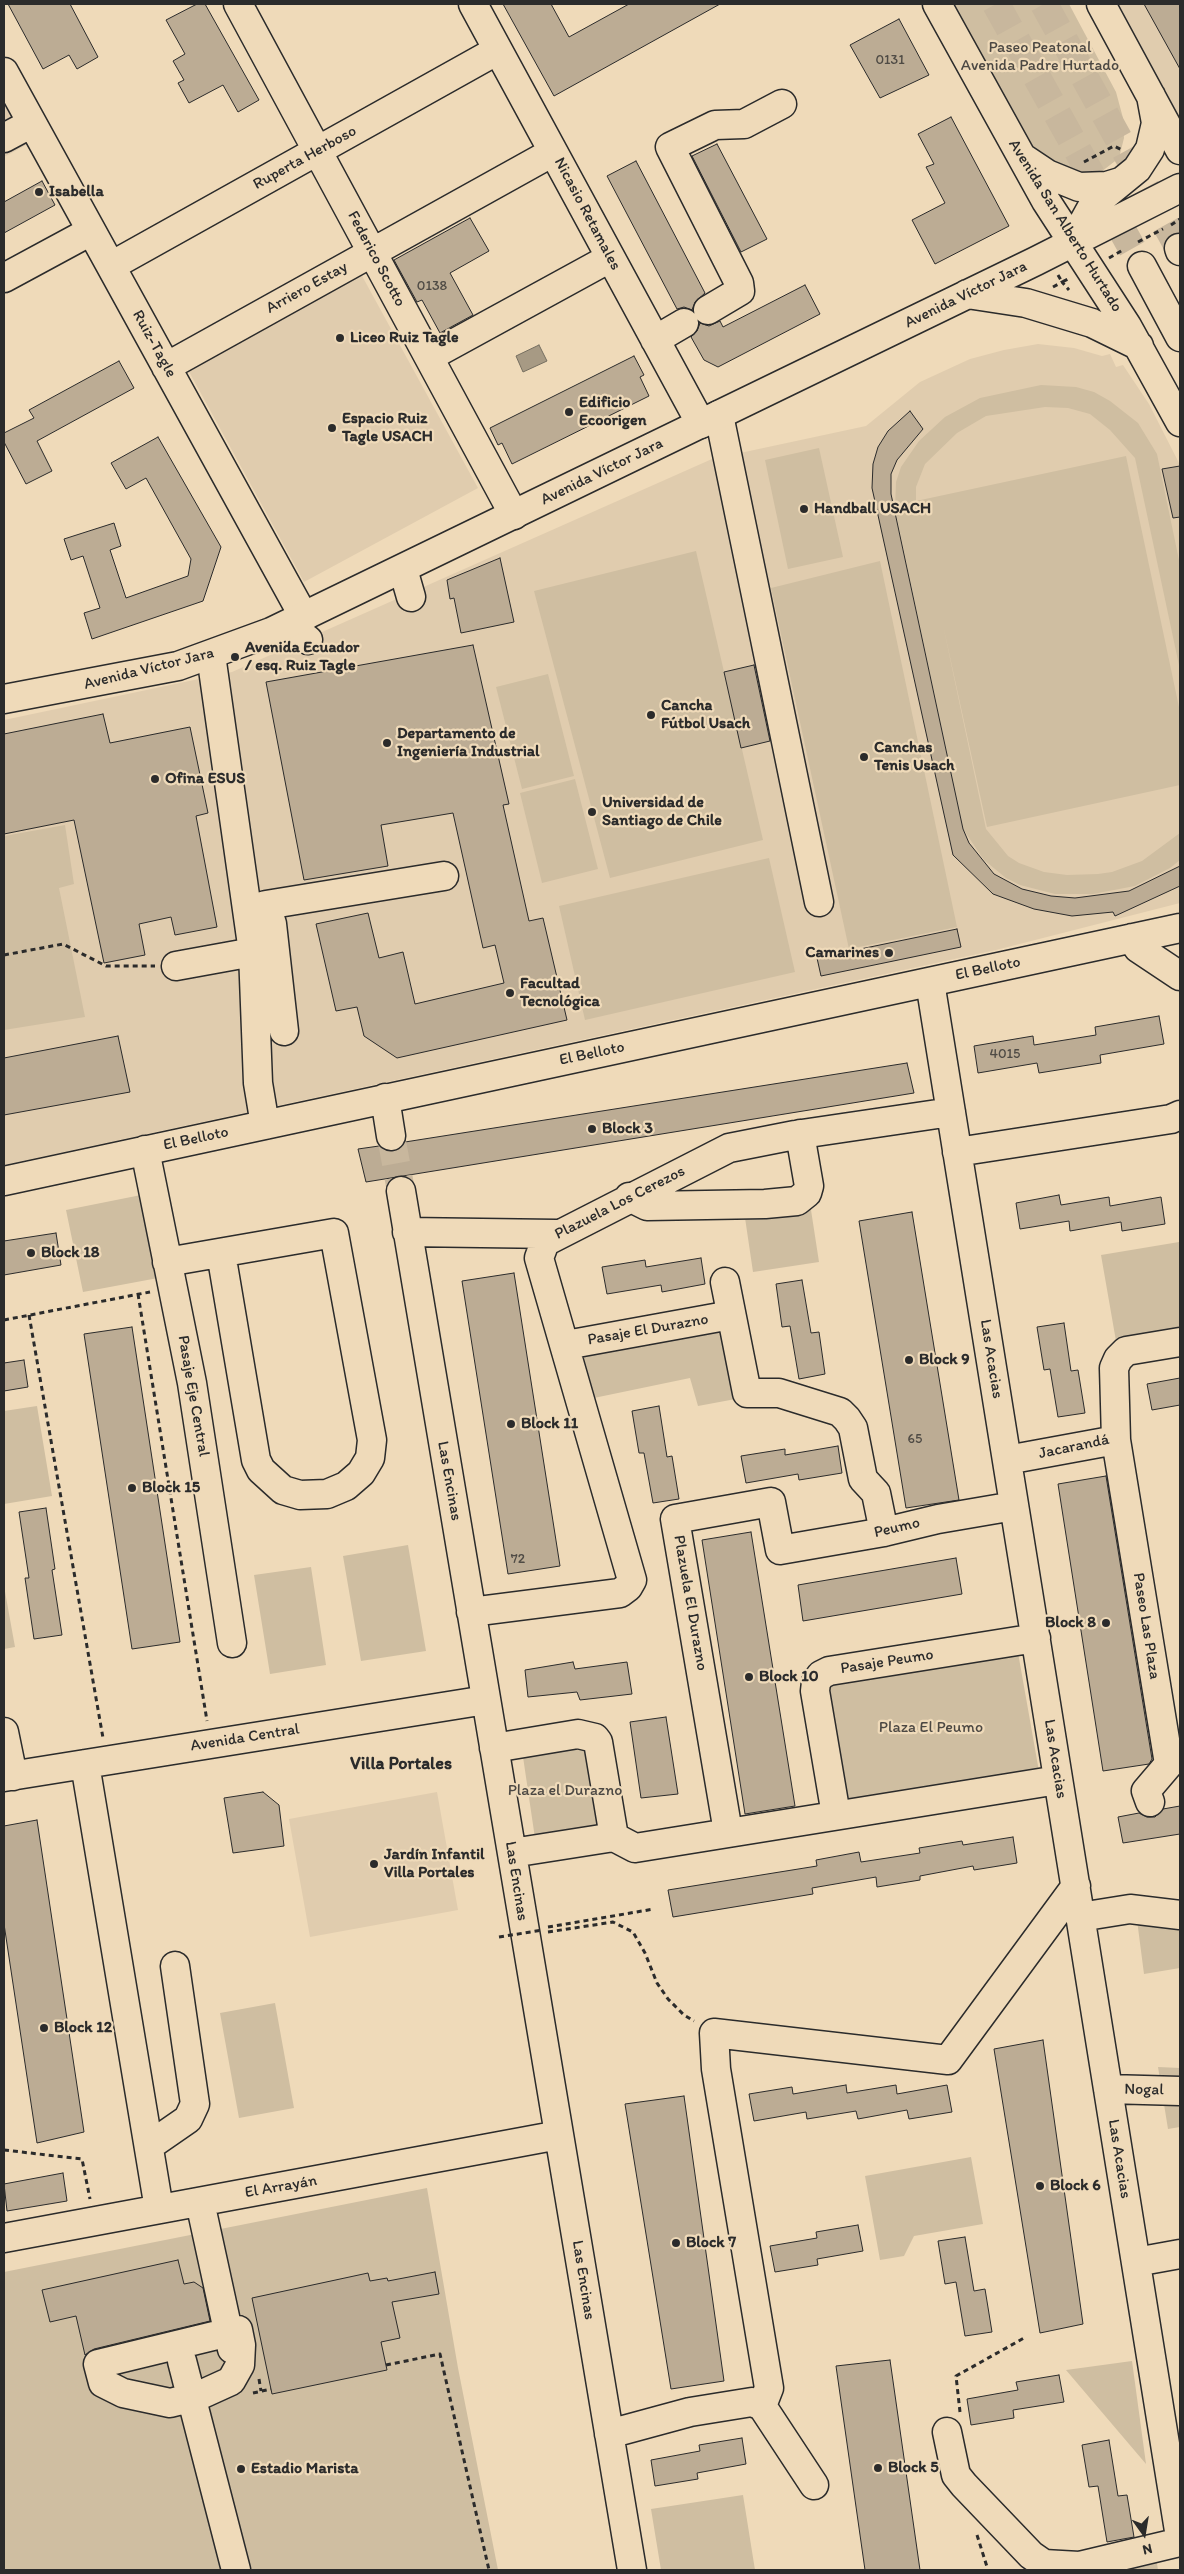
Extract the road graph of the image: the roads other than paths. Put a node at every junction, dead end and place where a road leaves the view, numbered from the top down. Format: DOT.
graph roads {
  1 [pos="238,4"];
  2 [pos="473,4"];
  3 [pos="937,4"];
  4 [pos="1101,4"];
  5 [pos="498,50"];
  6 [pos="4,72"];
  7 [pos="1151,96"];
  8 [pos="782,104"];
  9 [pos="32,123"];
  10 [pos="4,138"];
  11 [pos="1180,150"];
  12 [pos="318,151"];
  13 [pos="553,152"];
  14 [pos="1020,156"];
  15 [pos="1120,182"];
  16 [pos="1180,188"];
  17 [pos="92,231"];
  18 [pos="1072,243"];
  19 [pos="372,252"];
  20 [pos="610,258"];
  21 [pos="111,266"];
  22 [pos="1142,266"];
  23 [pos="4,278"];
  24 [pos="967,294"];
  25 [pos="708,310"];
  26 [pos="684,322"];
  27 [pos="1180,337"];
  28 [pos="655,340"];
  29 [pos="1139,346"];
  30 [pos="429,357"];
  31 [pos="166,367"];
  32 [pos="710,420"];
  33 [pos="1180,422"];
  34 [pos="514,515"];
  35 [pos="403,569"];
  36 [pos="412,597"];
  37 [pos="300,627"];
  38 [pos="211,656"];
  39 [pos="4,699"];
  40 [pos="444,876"];
  41 [pos="819,902"];
  42 [pos="256,908"];
  43 [pos="1180,928"];
  44 [pos="1132,938"];
  45 [pos="253,952"];
  46 [pos="176,966"];
  47 [pos="1180,976"];
  48 [pos="930,982"];
  49 [pos="284,1031"];
  50 [pos="385,1098"];
  51 [pos="951,1112"];
  52 [pos="1180,1115"];
  53 [pos="265,1125"];
  54 [pos="800,1134"];
  55 [pos="391,1136"];
  56 [pos="144,1150"];
  57 [pos="957,1152"];
  58 [pos="4,1181"];
  59 [pos="401,1191"];
  60 [pos="629,1197"];
  61 [pos="407,1232"];
  62 [pos="556,1234"];
  63 [pos="221,1253"];
  64 [pos="170,1275"];
  65 [pos="725,1282"];
  66 [pos="731,1315"];
  67 [pos="1180,1342"];
  68 [pos="566,1345"];
  69 [pos="1116,1440"];
  70 [pos="1007,1460"];
  71 [pos="1014,1506"];
  72 [pos="884,1532"];
  73 [pos="780,1550"];
  74 [pos="471,1612"];
  75 [pos="1036,1638"];
  76 [pos="232,1643"];
  77 [pos="486,1700"];
  78 [pos="4,1732"];
  79 [pos="494,1748"];
  80 [pos="96,1762"];
  81 [pos="8,1776"];
  82 [pos="1058,1780"];
  83 [pos="1150,1802"];
  84 [pos="836,1815"];
  85 [pos="728,1832"];
  86 [pos="614,1837"];
  87 [pos="512,1853"];
  88 [pos="1076,1886"];
  89 [pos="1180,1915"];
  90 [pos="1080,1916"];
  91 [pos="175,1966"];
  92 [pos="1108,2089"];
  93 [pos="1180,2090"];
  94 [pos="559,2135"];
  95 [pos="149,2146"];
  96 [pos="200,2202"];
  97 [pos="159,2209"];
  98 [pos="4,2238"];
  99 [pos="1180,2254"];
  100 [pos="1136,2262"];
  101 [pos="229,2333"];
  102 [pos="182,2361"];
  103 [pos="102,2379"];
  104 [pos="191,2398"];
  105 [pos="762,2406"];
  106 [pos="947,2432"];
  107 [pos="609,2434"];
  108 [pos="814,2485"];
  109 [pos="1180,2536"];
  110 [pos="1180,2542"];
  111 [pos="236,2570"];
  112 [pos="632,2570"];
  1 -- 12 [label="main road, Federico Scotto"];
  2 -- 5 [label="main road, Nicasio Retamales"];
  3 -- 14 [label="main road, Avenida San Alberto Hurtado"];
  4 -- 7 [label="main road"];
  5 -- 12 [label="main road, Ruperta Herboso"];
  5 -- 13 [label="main road, Nicasio Retamales"];
  6 -- 9 [label="main road, Ruiz-Tagle"];
  7 -- 11 [label="main road"];
  7 -- 15 [label="main road"];
  8 -- 25 [label="main road"];
  9 -- 10 [label="main road"];
  9 -- 17 [label="main road, Ruiz-Tagle"];
  12 -- 19 [label="main road, Federico Scotto"];
  12 -- 21 [label="main road, Ruperta Herboso"];
  13 -- 19 [label="main road, Arriero Estay"];
  13 -- 20 [label="main road, Nicasio Retamales"];
  14 -- 15 [label="main road"];
  14 -- 18 [label="main road, Avenida San Alberto Hurtado"];
  15 -- 18 [label="main road"];
  16 -- 18 [label="main road, Avenida Víctor Jara"];
  17 -- 21 [label="main road, Ruiz-Tagle"];
  17 -- 23 [label="main road"];
  18 -- 24 [label="main road, Avenida Víctor Jara"];
  18 -- 29 [label="main road, Avenida San Alberto Hurtado"];
  19 -- 30 [label="main road, Federico Scotto"];
  19 -- 31 [label="main road, Arriero Estay"];
  20 -- 28 [label="main road, Nicasio Retamales"];
  20 -- 30 [label="main road"];
  21 -- 31 [label="main road, Ruiz-Tagle"];
  22 -- 27 [label="main road"];
  24 -- 29 [label="main road"];
  24 -- 32 [label="main road, Avenida Víctor Jara"];
  26 -- 28 [label="main road"];
  28 -- 32 [label="main road, Nicasio Retamales"];
  29 -- 33 [label="main road, Avenida San Alberto Hurtado"];
  30 -- 34 [label="main road, Federico Scotto"];
  31 -- 37 [label="main road, Ruiz-Tagle"];
  32 -- 34 [label="main road, Avenida Víctor Jara"];
  32 -- 41 [label="main road, Nicasio Retamales"];
  34 -- 35 [label="main road, Avenida Víctor Jara"];
  35 -- 36 [label="main road"];
  35 -- 37 [label="main road, Avenida Víctor Jara"];
  37 -- 38 [label="main road, Avenida Víctor Jara"];
  38 -- 39 [label="main road, Avenida Víctor Jara"];
  38 -- 42 [label="main road"];
  40 -- 42 [label="main road"];
  42 -- 45 [label="main road"];
  42 -- 49 [label="main road"];
  43 -- 44 [label="main road, El Belloto"];
  44 -- 47 [label="main road"];
  44 -- 48 [label="main road, El Belloto"];
  45 -- 46 [label="main road"];
  45 -- 53 [label="main road"];
  48 -- 50 [label="main road, El Belloto"];
  48 -- 51 [label="main road, Las Acacias"];
  50 -- 53 [label="main road, El Belloto"];
  50 -- 55 [label="main road"];
  51 -- 54 [label="main road, Plazuela Los Cerezos"];
  51 -- 57 [label="main road, Las Acacias"];
  52 -- 57 [label="main road"];
  53 -- 56 [label="main road, El Belloto"];
  54 -- 60 [label="main road, Plazuela Los Cerezos"];
  54 -- 60 [label="main road"];
  56 -- 58 [label="main road, El Belloto"];
  56 -- 64 [label="main road, Pasaje Eje Central"];
  57 -- 70 [label="main road, Las Acacias"];
  59 -- 61 [label="main road, Las Encinas"];
  60 -- 62 [label="main road, Plazuela Los Cerezos"];
  61 -- 62 [label="main road"];
  61 -- 74 [label="main road, Las Encinas"];
  62 -- 68 [label="main road, Plazuela Los Cerezos"];
  63 -- 63 [label="main road"];
  63 -- 64 [label="main road"];
  64 -- 76 [label="main road, Pasaje Eje Central"];
  65 -- 66 [label="main road"];
  66 -- 68 [label="main road, Pasaje El Durazno"];
  66 -- 72 [label="main road"];
  67 -- 69 [label="main road, Jacarandá"];
  68 -- 74 [label="main road, Plazuela Los Cerezos"];
  69 -- 70 [label="main road, Jacarandá"];
  69 -- 83 [label="main road, Paseo Las Plaza"];
  70 -- 71 [label="main road, Las Acacias"];
  71 -- 72 [label="main road, Peumo"];
  71 -- 75 [label="main road, Las Acacias"];
  72 -- 73 [label="main road, Peumo"];
  73 -- 85 [label="main road, Plazuela El Durazno"];
  74 -- 77 [label="main road, Las Encinas"];
  75 -- 82 [label="main road, Las Acacias"];
  75 -- 84 [label="main road, Pasaje Peumo"];
  77 -- 79 [label="main road, Las Encinas"];
  77 -- 80 [label="main road, Avenida Central"];
  78 -- 81 [label="main road"];
  79 -- 86 [label="main road"];
  79 -- 87 [label="main road, Las Encinas"];
  80 -- 81 [label="main road, Avenida Central"];
  80 -- 95 [label="main road"];
  82 -- 84 [label="main road"];
  82 -- 88 [label="main road, Las Acacias"];
  84 -- 85 [label="main road"];
  85 -- 86 [label="main road"];
  86 -- 87 [label="main road"];
  87 -- 94 [label="main road, Las Encinas"];
  88 -- 90 [label="main road, Las Acacias"];
  88 -- 105 [label="main road"];
  89 -- 90 [label="main road"];
  90 -- 92 [label="main road, Las Acacias"];
  91 -- 95 [label="main road"];
  92 -- 93 [label="main road, Nogal"];
  92 -- 100 [label="main road, Las Acacias"];
  94 -- 96 [label="main road, El Arrayán"];
  94 -- 107 [label="main road, Las Encinas"];
  95 -- 97 [label="main road"];
  96 -- 97 [label="main road, El Arrayán"];
  96 -- 101 [label="main road"];
  97 -- 98 [label="main road, El Arrayán"];
  99 -- 100 [label="main road"];
  100 -- 109 [label="main road, Las Acacias"];
  101 -- 102 [label="main road"];
  101 -- 103 [label="main road"];
  101 -- 104 [label="main road"];
  102 -- 103 [label="main road"];
  102 -- 104 [label="main road"];
  103 -- 104 [label="main road"];
  104 -- 111 [label="main road"];
  105 -- 107 [label="main road"];
  105 -- 108 [label="main road"];
  106 -- 110 [label="main road"];
  107 -- 112 [label="main road, Las Encinas"];
}
